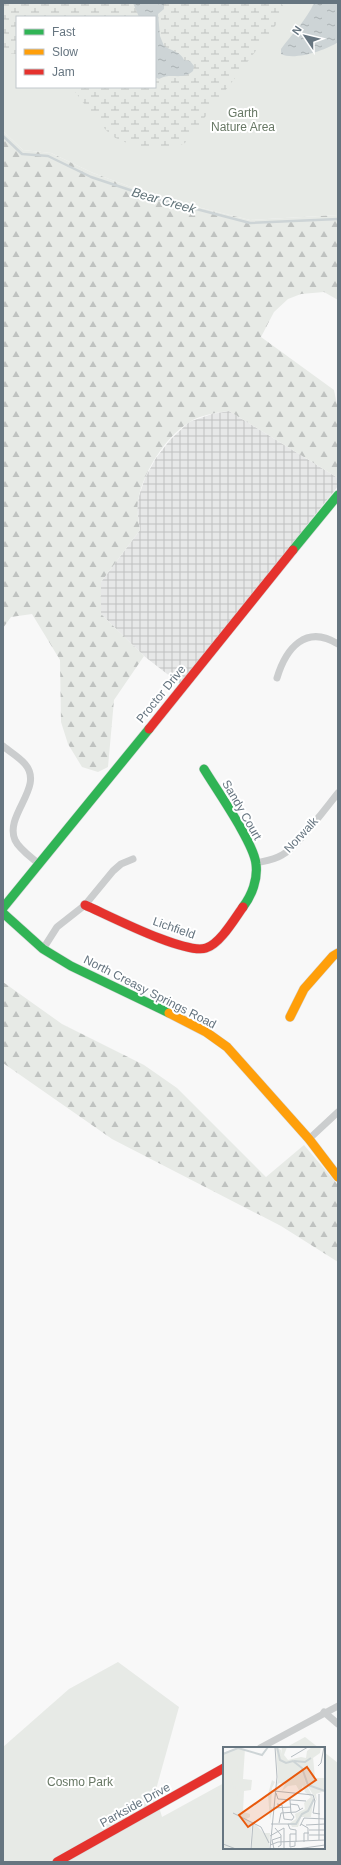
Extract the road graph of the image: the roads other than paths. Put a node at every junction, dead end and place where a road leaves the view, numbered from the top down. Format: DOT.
graph roads {
  1 [pos="338,495"];
  2 [pos="338,644"];
  3 [pos="277,678"];
  4 [pos="3,746"];
  5 [pos="204,770"];
  6 [pos="338,793"];
  7 [pos="133,858"];
  8 [pos="256,863"];
  9 [pos="39,864"];
  10 [pos="85,905"];
  11 [pos="3,908"];
  12 [pos="3,913"];
  13 [pos="43,948"];
  14 [pos="338,953"];
  15 [pos="290,1017"];
  16 [pos="338,1112"];
  17 [pos="309,1139"];
  18 [pos="338,1177"];
  19 [pos="338,1706"];
  20 [pos="324,1712"];
  21 [pos="338,1724"];
  22 [pos="262,1747"];
  23 [pos="223,1769"];
  24 [pos="57,1862"];
  1 -- 9 [label="street, Proctor Drive"];
  2 -- 3 [label="street"];
  4 -- 9 [label="street"];
  5 -- 8 [label="street, Sandy Court"];
  6 -- 8 [label="street, Norwalk"];
  7 -- 10 [label="street"];
  8 -- 10 [label="street, Lichfield"];
  9 -- 11 [label="street, Proctor Drive"];
  10 -- 13 [label="street"];
  12 -- 13 [label="street, North Creasy Springs Road"];
  13 -- 17 [label="street, North Creasy Springs Road"];
  14 -- 15 [label="street"];
  16 -- 17 [label="street"];
  17 -- 18 [label="street, North Creasy Springs Road"];
  19 -- 20 [label="street"];
  20 -- 21 [label="street"];
  20 -- 22 [label="street"];
  23 -- 24 [label="street, Parkside Drive"];
}
